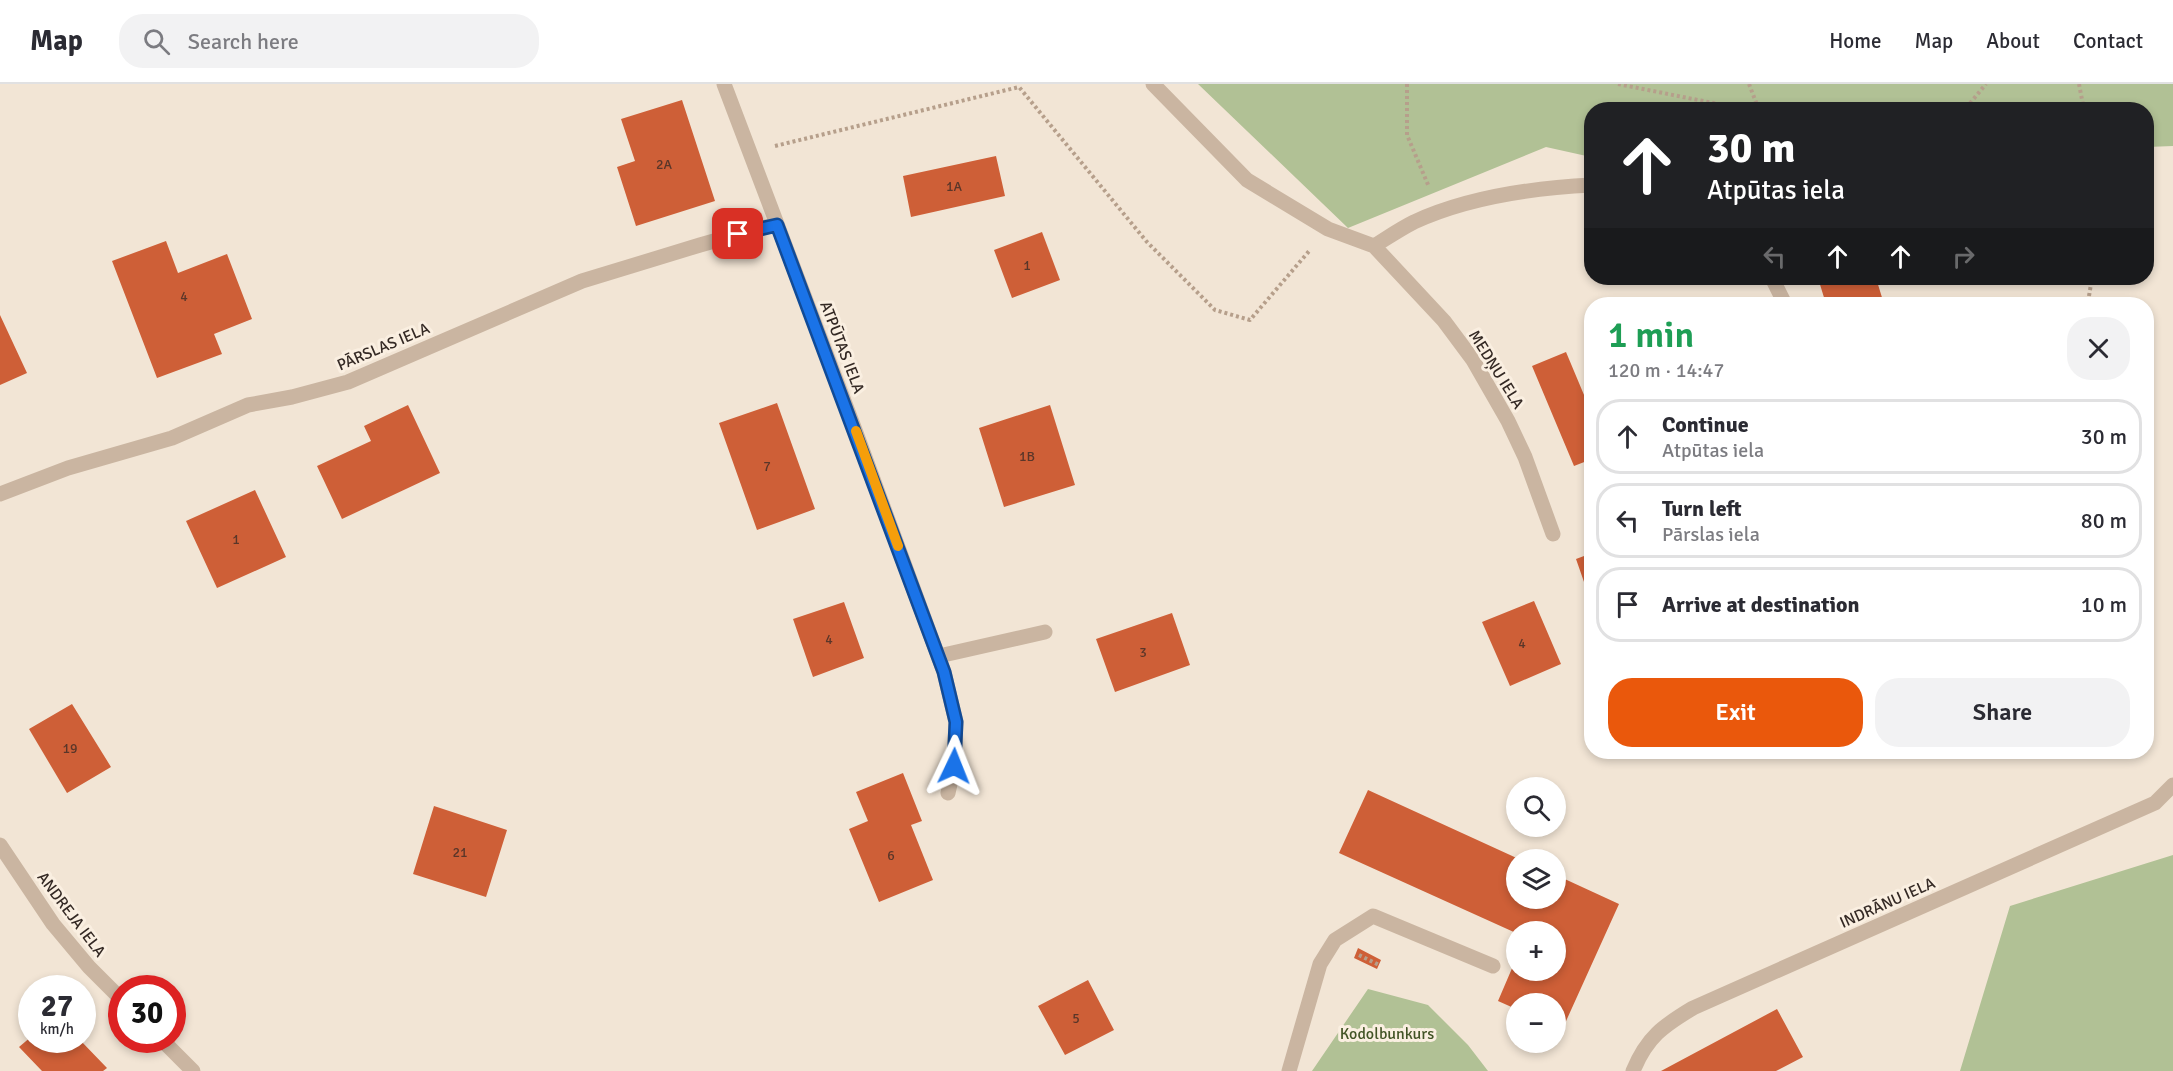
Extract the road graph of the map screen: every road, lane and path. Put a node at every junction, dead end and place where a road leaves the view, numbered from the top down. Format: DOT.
graph roads {
  1 [pos="724,84"];
  2 [pos="1153,84"];
  3 [pos="1407,84"];
  4 [pos="1618,84"];
  5 [pos="1749,84"];
  6 [pos="1986,84"];
  7 [pos="2079,84"];
  8 [pos="1708,102"];
  9 [pos="1756,102"];
  10 [pos="1971,102"];
  11 [pos="2082,102"];
  12 [pos="749,152"];
  13 [pos="1584,186"];
  14 [pos="1440,212"];
  15 [pos="777,225"];
  16 [pos="1328,229"];
  17 [pos="1374,246"];
  18 [pos="2091,285"];
  19 [pos="2089,296"];
  20 [pos="0,494"];
  21 [pos="1553,534"];
  22 [pos="1045,632"];
  23 [pos="939,656"];
  24 [pos="2173,785"];
  25 [pos="948,793"];
  26 [pos="0,845"];
  27 [pos="1356,954"];
  28 [pos="1379,965"];
  29 [pos="1493,966"];
  30 [pos="108,986"];
  31 [pos="175,1053"];
  32 [pos="193,1071"];
  33 [pos="1290,1071"];
  34 [pos="1632,1071"];
  1 -- 12 [label="street, ATPŪTAS IELA"];
  2 -- 16 [label="street, MEDŅU IELA"];
  3 -- 14 [label="path"];
  4 -- 8 [label="path"];
  5 -- 9 [label="path"];
  6 -- 10 [label="path"];
  7 -- 11 [label="path"];
  12 -- 15 [label="street, ATPŪTAS IELA"];
  12 -- 16 [label="path"];
  13 -- 14 [label="street"];
  14 -- 17 [label="street"];
  15 -- 20 [label="street, PĀRSLAS IELA"];
  15 -- 23 [label="street, ATPŪTAS IELA"];
  16 -- 17 [label="street, MEDŅU IELA"];
  17 -- 21 [label="street, MEDŅU IELA"];
  18 -- 19 [label="path"];
  22 -- 23 [label="street"];
  23 -- 25 [label="street, ATPŪTAS IELA"];
  24 -- 34 [label="street, INDRĀNU IELA"];
  26 -- 30 [label="street, ANDREJA IELA"];
  27 -- 28 [label="path"];
  29 -- 33 [label="street"];
  31 -- 32 [label="street"];
}
